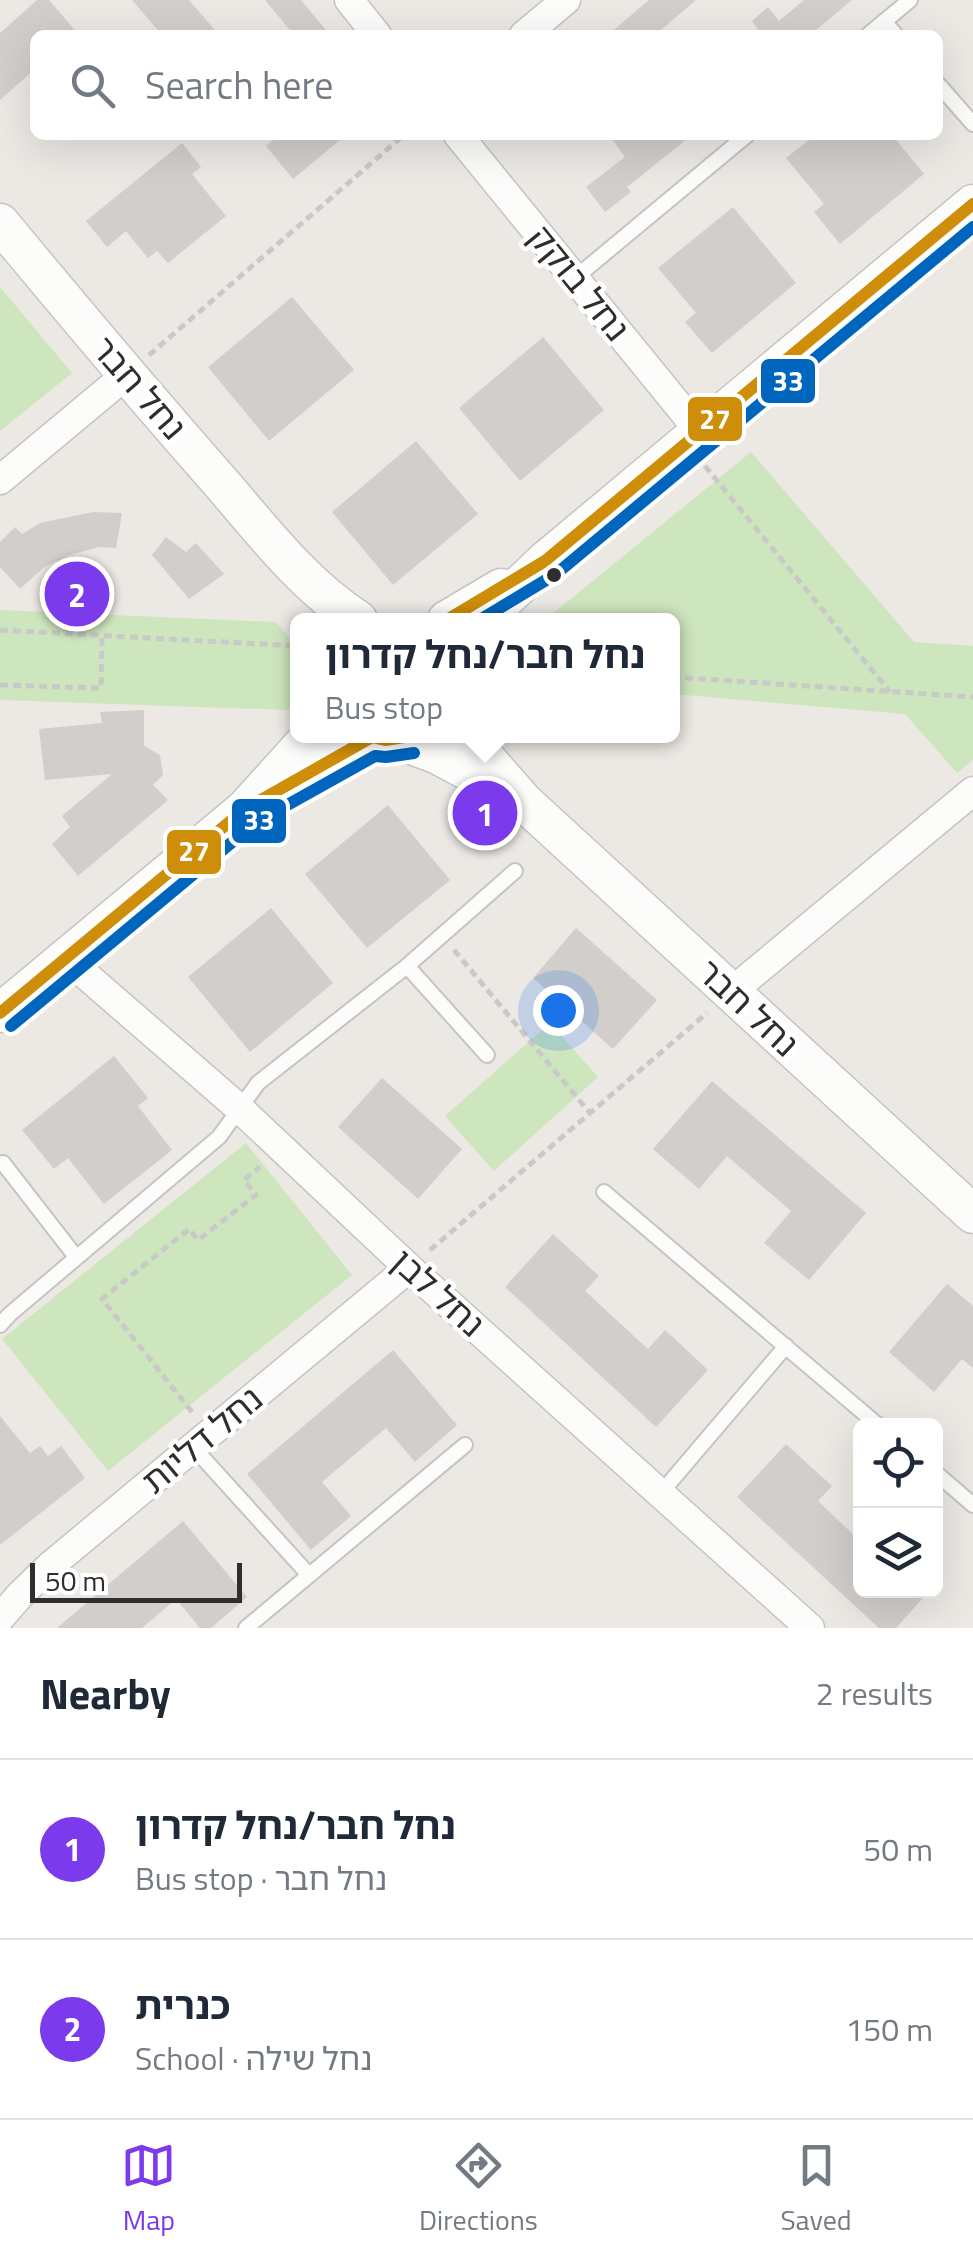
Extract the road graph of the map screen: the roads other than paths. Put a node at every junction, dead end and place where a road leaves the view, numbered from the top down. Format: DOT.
graph roads {
  1 [pos="348,0"];
  2 [pos="566,0"];
  3 [pos="910,0"];
  4 [pos="884,21"];
  5 [pos="373,30"];
  6 [pos="530,30"];
  7 [pos="874,30"];
  8 [pos="892,30"];
  9 [pos="943,90"];
  10 [pos="973,124"];
  11 [pos="462,140"];
  12 [pos="741,140"];
  13 [pos="973,204"];
  14 [pos="0,223"];
  15 [pos="574,278"];
  16 [pos="126,375"];
  17 [pos="693,438"];
  18 [pos="0,480"];
  19 [pos="280,551"];
  20 [pos="545,561"];
  21 [pos="310,613"];
  22 [pos="349,613"];
  23 [pos="458,613"];
  24 [pos="490,613"];
  25 [pos="305,743"];
  26 [pos="375,743"];
  27 [pos="402,743"];
  28 [pos="472,743"];
  29 [pos="973,790"];
  30 [pos="524,802"];
  31 [pos="245,808"];
  32 [pos="515,872"];
  33 [pos="66,958"];
  34 [pos="407,966"];
  35 [pos="731,992"];
  36 [pos="0,1013"];
  37 [pos="487,1055"];
  38 [pos="239,1108"];
  39 [pos="2,1163"];
  40 [pos="604,1192"];
  41 [pos="973,1214"];
  42 [pos="76,1258"];
  43 [pos="409,1268"];
  44 [pos="0,1325"];
  45 [pos="786,1346"];
  46 [pos="871,1418"];
  47 [pos="201,1441"];
  48 [pos="465,1445"];
  49 [pos="943,1479"];
  50 [pos="660,1494"];
  51 [pos="973,1505"];
  52 [pos="309,1575"];
  53 [pos="0,1618"];
  54 [pos="246,1628"];
  55 [pos="810,1628"];
  1 -- 5 [label="street"];
  2 -- 6 [label="street"];
  3 -- 4 [label="lane"];
  4 -- 7 [label="lane"];
  4 -- 8 [label="lane"];
  9 -- 10 [label="lane"];
  11 -- 15 [label="street, נחל בוקק"];
  12 -- 15 [label="lane"];
  13 -- 17 [label="street"];
  14 -- 16 [label="street, נחל חבר"];
  15 -- 17 [label="street, נחל בוקק"];
  16 -- 18 [label="street"];
  16 -- 19 [label="street, נחל חבר"];
  17 -- 20 [label="street"];
  19 -- 21 [label="street, נחל חבר"];
  19 -- 22 [label="street, נחל חבר"];
  20 -- 23 [label="street"];
  20 -- 24 [label="street"];
  25 -- 31 [label="street"];
  26 -- 31 [label="street"];
  27 -- 30 [label="street, נחל חבר"];
  28 -- 30 [label="street, נחל חבר"];
  29 -- 35 [label="street"];
  30 -- 35 [label="street, נחל חבר"];
  31 -- 33 [label="street"];
  32 -- 34 [label="lane"];
  33 -- 36 [label="street"];
  33 -- 38 [label="street, נחל לבן"];
  34 -- 37 [label="lane"];
  34 -- 38 [label="lane"];
  35 -- 41 [label="street, נחל חבר"];
  38 -- 42 [label="lane"];
  38 -- 43 [label="street, נחל לבן"];
  39 -- 42 [label="lane"];
  40 -- 45 [label="lane"];
  42 -- 44 [label="lane"];
  43 -- 47 [label="street, נחל דליות"];
  43 -- 50 [label="street, נחל לבן"];
  45 -- 46 [label="lane"];
  45 -- 50 [label="lane"];
  47 -- 52 [label="lane"];
  47 -- 53 [label="street, נחל דליות"];
  48 -- 52 [label="lane"];
  49 -- 51 [label="lane"];
  50 -- 55 [label="street, נחל לבן"];
  52 -- 54 [label="lane"];
}
